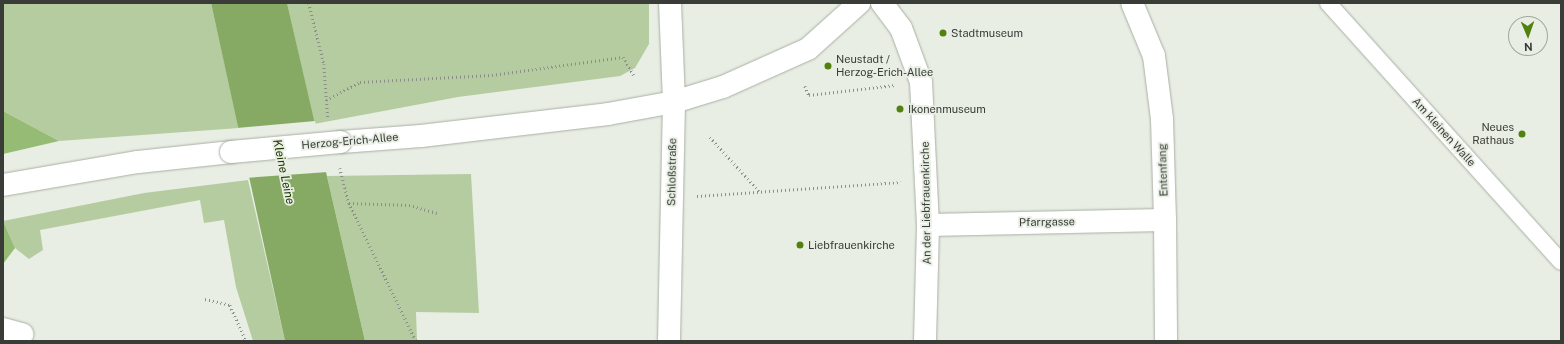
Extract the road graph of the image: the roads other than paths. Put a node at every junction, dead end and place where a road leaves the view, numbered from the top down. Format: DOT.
graph roads {
  1 [pos="670,3"];
  2 [pos="858,3"];
  3 [pos="882,3"];
  4 [pos="1132,3"];
  5 [pos="1328,3"];
  6 [pos="674,102"];
  7 [pos="3,185"];
  8 [pos="1165,220"];
  9 [pos="928,225"];
  10 [pos="1561,262"];
  11 [pos="669,341"];
  12 [pos="925,341"];
  13 [pos="1166,341"];
  1 -- 6 [label="street, Schloßstraße"];
  2 -- 6 [label="street, Herzog-Erich-Allee"];
  3 -- 9 [label="street, An der Liebfrauenkirche"];
  4 -- 8 [label="street, Entenfang"];
  5 -- 10 [label="lane, Am kleinen Walle"];
  6 -- 7 [label="street, Herzog-Erich-Allee, bridge"];
  6 -- 11 [label="street, Schloßstraße"];
  8 -- 9 [label="street, Pfarrgasse"];
  8 -- 13 [label="street, Entenfang"];
  9 -- 12 [label="street, An der Liebfrauenkirche"];
}
